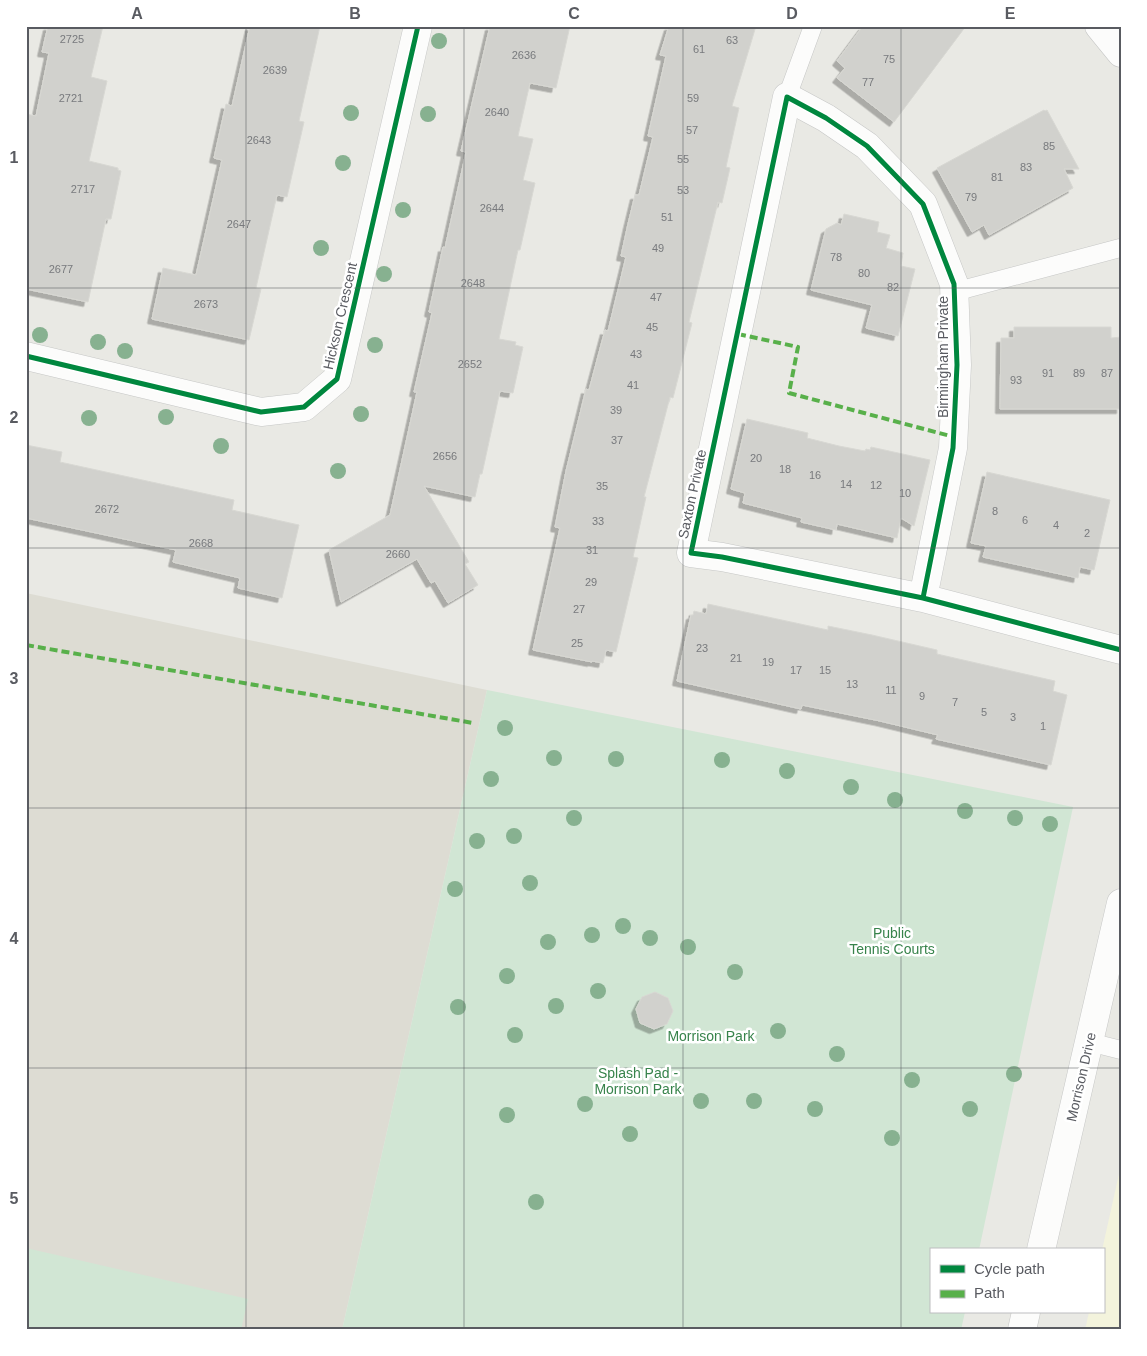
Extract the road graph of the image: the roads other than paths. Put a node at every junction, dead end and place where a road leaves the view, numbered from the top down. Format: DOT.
graph roads {
  1 [pos="418,26"];
  2 [pos="813,26"];
  3 [pos="1098,26"];
  4 [pos="1121,53"];
  5 [pos="787,97"];
  6 [pos="1120,248"];
  7 [pos="954,292"];
  8 [pos="26,356"];
  9 [pos="923,598"];
  10 [pos="1121,650"];
  11 [pos="1121,903"];
  12 [pos="1114,963"];
  13 [pos="1089,1042"];
  14 [pos="1121,1050"];
  15 [pos="1041,1248"];
  16 [pos="1026,1314"];
  17 [pos="1022,1330"];
  1 -- 8 [label="street, Hickson Crescent"];
  2 -- 5 [label="lane"];
  3 -- 4 [label="street"];
  5 -- 7 [label="street, Birmingham Private"];
  5 -- 9 [label="street, Saxton Private"];
  6 -- 7 [label="lane"];
  7 -- 9 [label="street, Birmingham Private"];
  9 -- 10 [label="street, Saxton Private"];
  11 -- 12 [label="street, Morrison Drive"];
  12 -- 13 [label="street, Morrison Drive"];
  13 -- 14 [label="lane"];
  13 -- 15 [label="street, Morrison Drive"];
  16 -- 17 [label="street"];
}
